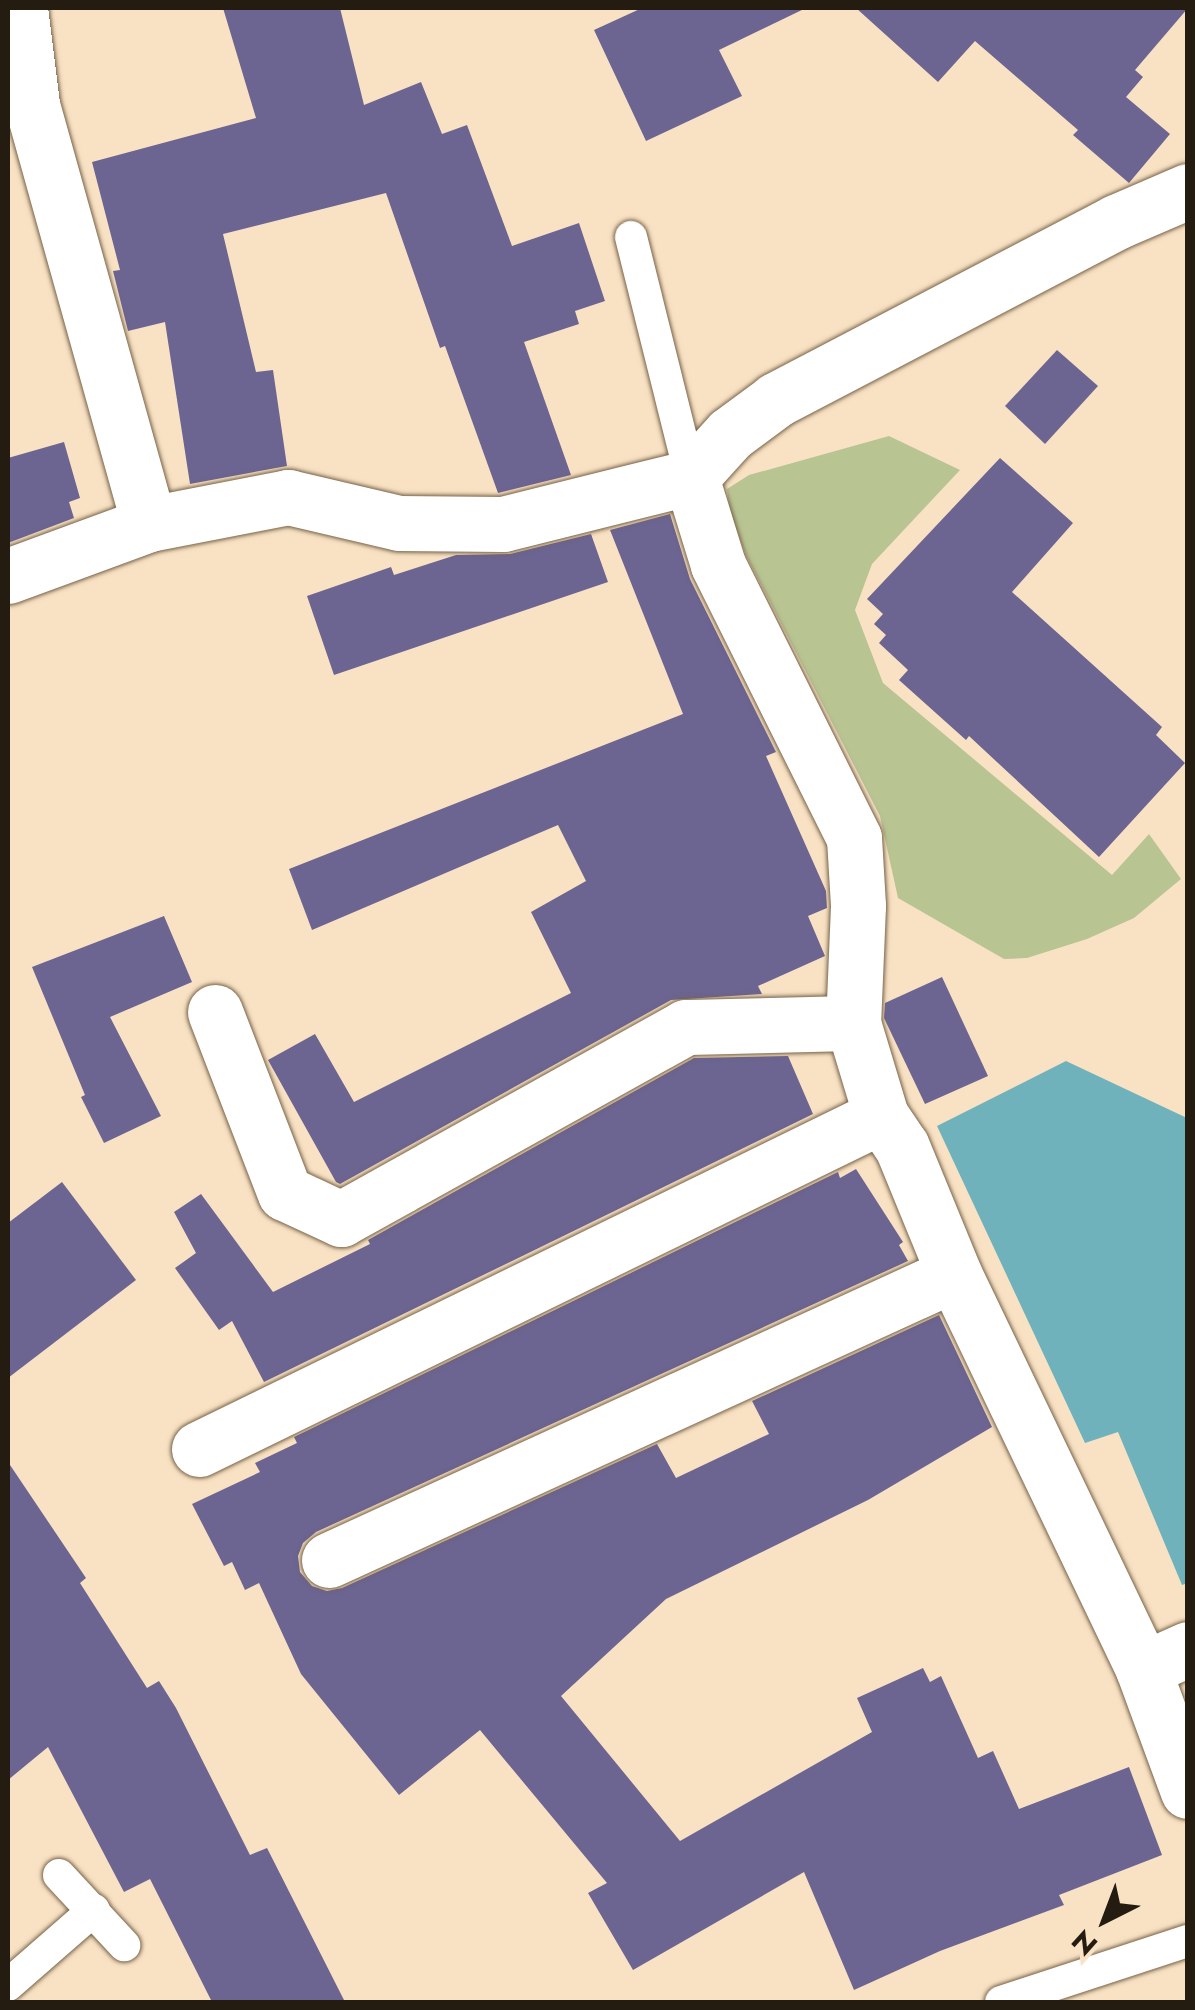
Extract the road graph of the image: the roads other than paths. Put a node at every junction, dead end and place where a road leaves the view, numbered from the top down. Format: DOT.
graph roads {
  1 [pos="20,8"];
  2 [pos="1188,191"];
  3 [pos="631,237"];
  4 [pos="690,477"];
  5 [pos="149,524"];
  6 [pos="8,576"];
  7 [pos="215,1012"];
  8 [pos="853,1023"];
  9 [pos="881,1116"];
  10 [pos="954,1274"];
  11 [pos="200,1448"];
  12 [pos="329,1560"];
  13 [pos="1165,1659"];
  14 [pos="1188,1791"];
  15 [pos="58,1875"];
  16 [pos="94,1910"];
  17 [pos="1188,1941"];
  18 [pos="124,1945"];
  19 [pos="8,1985"];
  20 [pos="1001,2002"];
  1 -- 5 [label="street"];
  2 -- 4 [label="street"];
  3 -- 4 [label="lane"];
  4 -- 5 [label="street"];
  4 -- 8 [label="street"];
  5 -- 6 [label="street"];
  7 -- 8 [label="street"];
  8 -- 9 [label="street"];
  9 -- 10 [label="street"];
  9 -- 11 [label="street"];
  10 -- 12 [label="street"];
  10 -- 13 [label="street"];
  13 -- 14 [label="street"];
  15 -- 16 [label="lane"];
  16 -- 18 [label="lane"];
  16 -- 19 [label="lane"];
  17 -- 20 [label="lane"];
}
